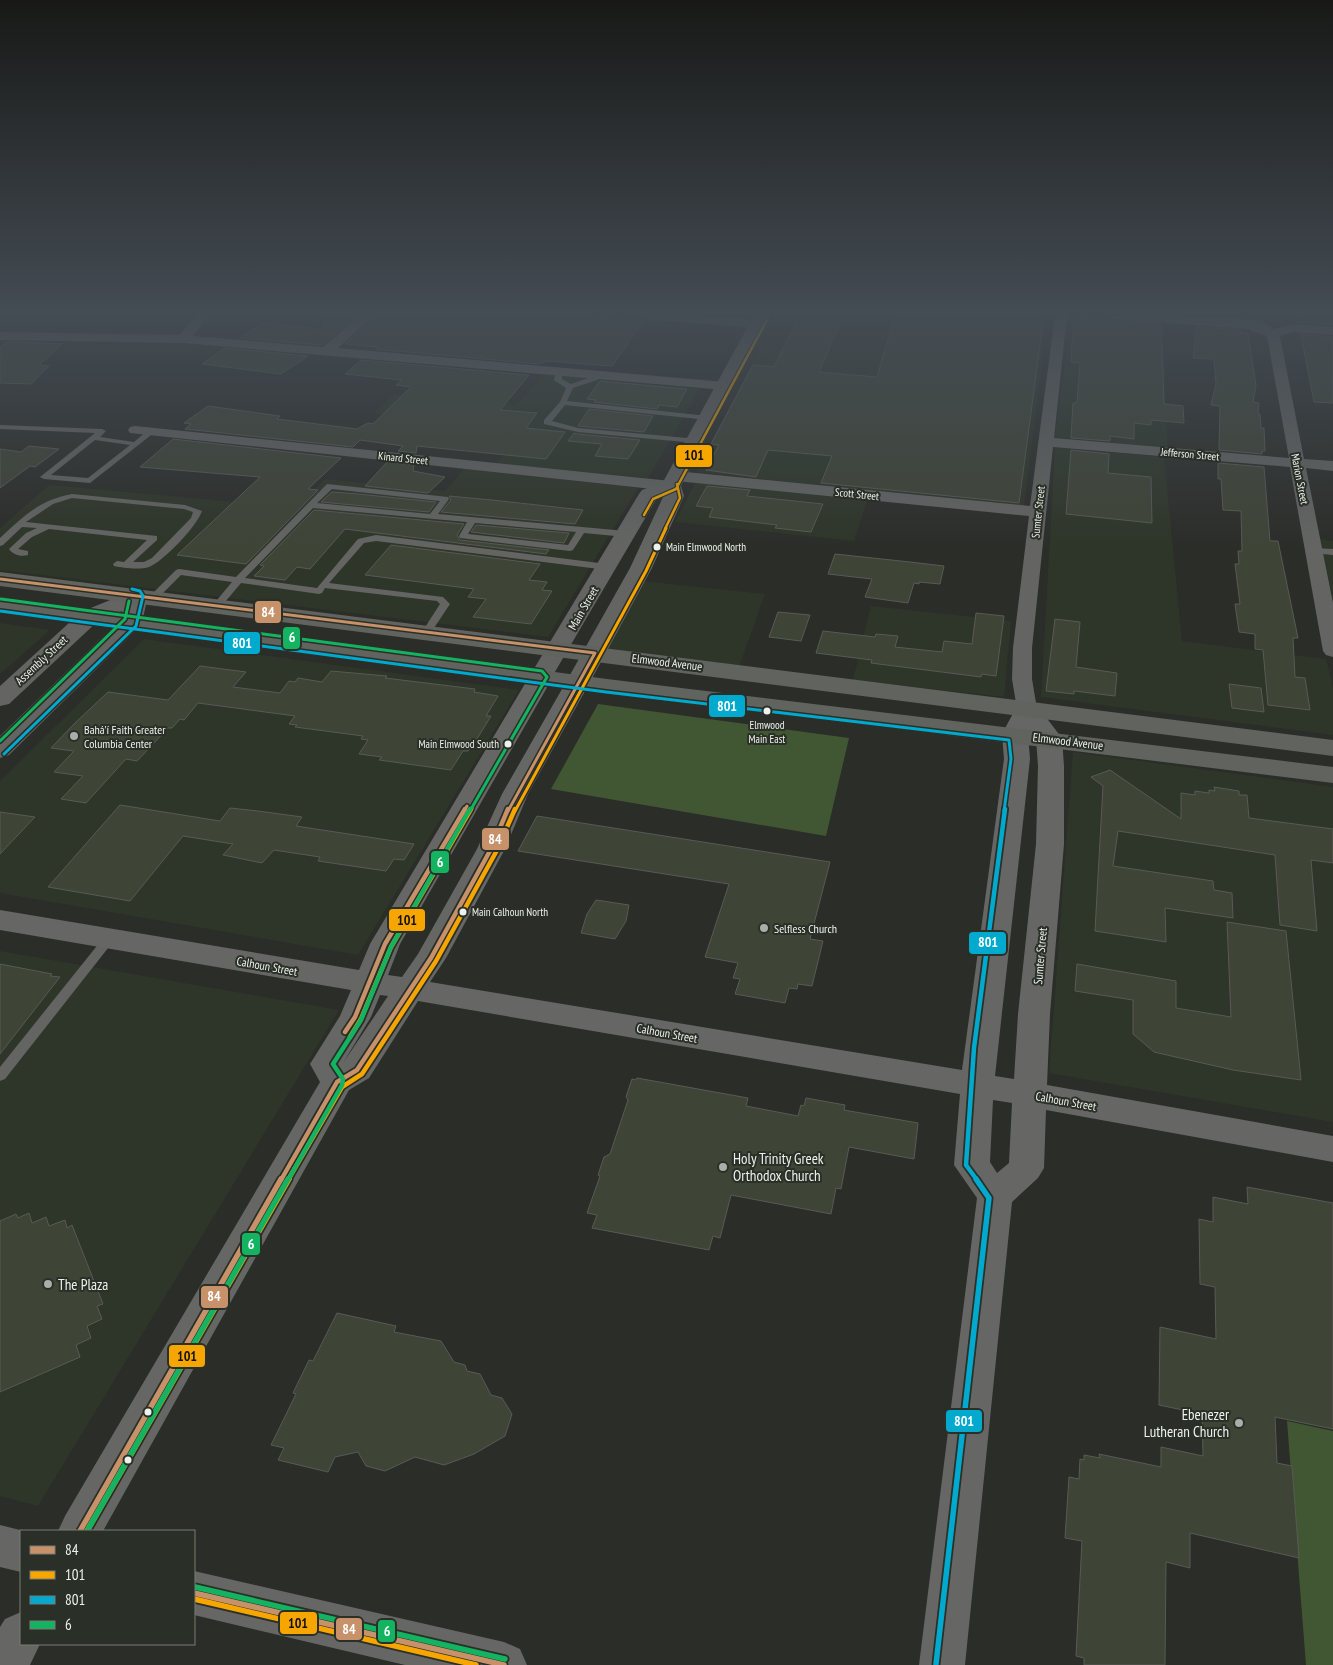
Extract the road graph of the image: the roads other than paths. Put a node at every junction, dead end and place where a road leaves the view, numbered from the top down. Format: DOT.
graph roads {
  1 [pos="568,393"];
  2 [pos="721,393"];
  3 [pos="1051,393"];
  4 [pos="1284,393"];
  5 [pos="563,403"];
  6 [pos="708,418"];
  7 [pos="0,427"];
  8 [pos="136,437"];
  9 [pos="94,438"];
  10 [pos="695,441"];
  11 [pos="1046,442"];
  12 [pos="1297,463"];
  13 [pos="1333,466"];
  14 [pos="674,481"];
  15 [pos="311,505"];
  16 [pos="1037,512"];
  17 [pos="432,517"];
  18 [pos="472,521"];
  19 [pos="21,524"];
  20 [pos="48,526"];
  21 [pos="581,531"];
  22 [pos="626,534"];
  23 [pos="0,543"];
  24 [pos="1314,551"];
  25 [pos="1333,552"];
  26 [pos="25,553"];
  27 [pos="606,567"];
  28 [pos="0,579"];
  29 [pos="238,580"];
  30 [pos="323,585"];
  31 [pos="144,597"];
  32 [pos="0,605"];
  33 [pos="217,606"];
  34 [pos="89,617"];
  35 [pos="131,622"];
  36 [pos="427,632"];
  37 [pos="559,648"];
  38 [pos="1333,651"];
  39 [pos="595,653"];
  40 [pos="542,677"];
  41 [pos="578,682"];
  42 [pos="0,699"];
  43 [pos="1027,709"];
  44 [pos="1015,734"];
  45 [pos="1048,738"];
  46 [pos="1333,748"];
  47 [pos="0,750"];
  48 [pos="1333,775"];
  49 [pos="0,920"];
  50 [pos="108,940"];
  51 [pos="368,983"];
  52 [pos="410,990"];
  53 [pos="0,1076"];
  54 [pos="337,1082"];
  55 [pos="978,1086"];
  56 [pos="1031,1095"];
  57 [pos="1333,1149"];
  58 [pos="995,1196"];
  59 [pos="81,1530"];
  60 [pos="0,1546"];
  61 [pos="20,1551"];
  62 [pos="195,1593"];
  63 [pos="20,1637"];
  64 [pos="4,1665"];
  65 [pos="504,1665"];
  66 [pos="942,1665"];
  1 -- 5 [label="lane"];
  2 -- 6 [label="main road"];
  3 -- 11 [label="street, Sumter Street"];
  4 -- 12 [label="street, Marion Street"];
  5 -- 6 [label="lane"];
  5 -- 10 [label="lane"];
  6 -- 10 [label="main road"];
  7 -- 9 [label="lane"];
  8 -- 9 [label="lane"];
  8 -- 9 [label="lane"];
  8 -- 14 [label="street, Kinard Street"];
  10 -- 14 [label="main road"];
  11 -- 12 [label="street, Jefferson Street"];
  11 -- 16 [label="street, Sumter Street"];
  12 -- 13 [label="street, Jefferson Street"];
  12 -- 24 [label="street, Marion Street"];
  14 -- 16 [label="street, Scott Street"];
  14 -- 22 [label="main road, Main Street"];
  14 -- 39 [label="main road"];
  15 -- 17 [label="lane"];
  15 -- 17 [label="lane"];
  15 -- 29 [label="lane"];
  16 -- 43 [label="street, Sumter Street"];
  17 -- 18 [label="lane"];
  18 -- 21 [label="lane"];
  18 -- 21 [label="lane"];
  19 -- 20 [label="lane"];
  19 -- 20 [label="lane"];
  19 -- 23 [label="lane"];
  20 -- 26 [label="lane"];
  21 -- 22 [label="lane"];
  22 -- 27 [label="main road, Main Street"];
  24 -- 25 [label="lane"];
  24 -- 38 [label="street, Marion Street"];
  27 -- 30 [label="lane"];
  27 -- 37 [label="main road, Main Street"];
  28 -- 31 [label="highway, Elmwood Avenue"];
  29 -- 30 [label="lane"];
  29 -- 31 [label="lane"];
  29 -- 33 [label="lane"];
  30 -- 36 [label="lane"];
  31 -- 33 [label="highway, Elmwood Avenue"];
  31 -- 34 [label="main road, Assembly Street"];
  31 -- 35 [label="main road"];
  32 -- 34 [label="highway, Elmwood Avenue"];
  33 -- 36 [label="highway, Elmwood Avenue"];
  34 -- 35 [label="highway, Elmwood Avenue"];
  34 -- 42 [label="main road, Assembly Street"];
  35 -- 40 [label="highway, Elmwood Avenue"];
  35 -- 47 [label="main road"];
  36 -- 37 [label="highway, Elmwood Avenue"];
  37 -- 39 [label="highway, Elmwood Avenue"];
  37 -- 40 [label="main road, Main Street"];
  39 -- 41 [label="main road"];
  39 -- 43 [label="highway, Elmwood Avenue"];
  40 -- 41 [label="highway, Elmwood Avenue"];
  40 -- 51 [label="street, Main Street"];
  41 -- 44 [label="highway, Elmwood Avenue"];
  41 -- 52 [label="street"];
  43 -- 44 [label="street"];
  43 -- 45 [label="street, Sumter Street"];
  43 -- 46 [label="highway, Elmwood Avenue"];
  44 -- 45 [label="highway, Elmwood Avenue"];
  44 -- 55 [label="street"];
  45 -- 48 [label="highway, Elmwood Avenue"];
  45 -- 56 [label="street, Sumter Street"];
  49 -- 50 [label="street, Calhoun Street"];
  50 -- 51 [label="street, Calhoun Street"];
  50 -- 53 [label="lane"];
  51 -- 52 [label="street, Calhoun Street"];
  51 -- 54 [label="street, Main Street"];
  52 -- 54 [label="street"];
  52 -- 55 [label="street, Calhoun Street"];
  54 -- 59 [label="street"];
  55 -- 56 [label="street, Calhoun Street"];
  55 -- 58 [label="street"];
  56 -- 57 [label="street, Calhoun Street"];
  56 -- 58 [label="street, Sumter Street"];
  58 -- 66 [label="street"];
  60 -- 61 [label="street"];
  62 -- 65 [label="street"];
  63 -- 64 [label="street"];
}
